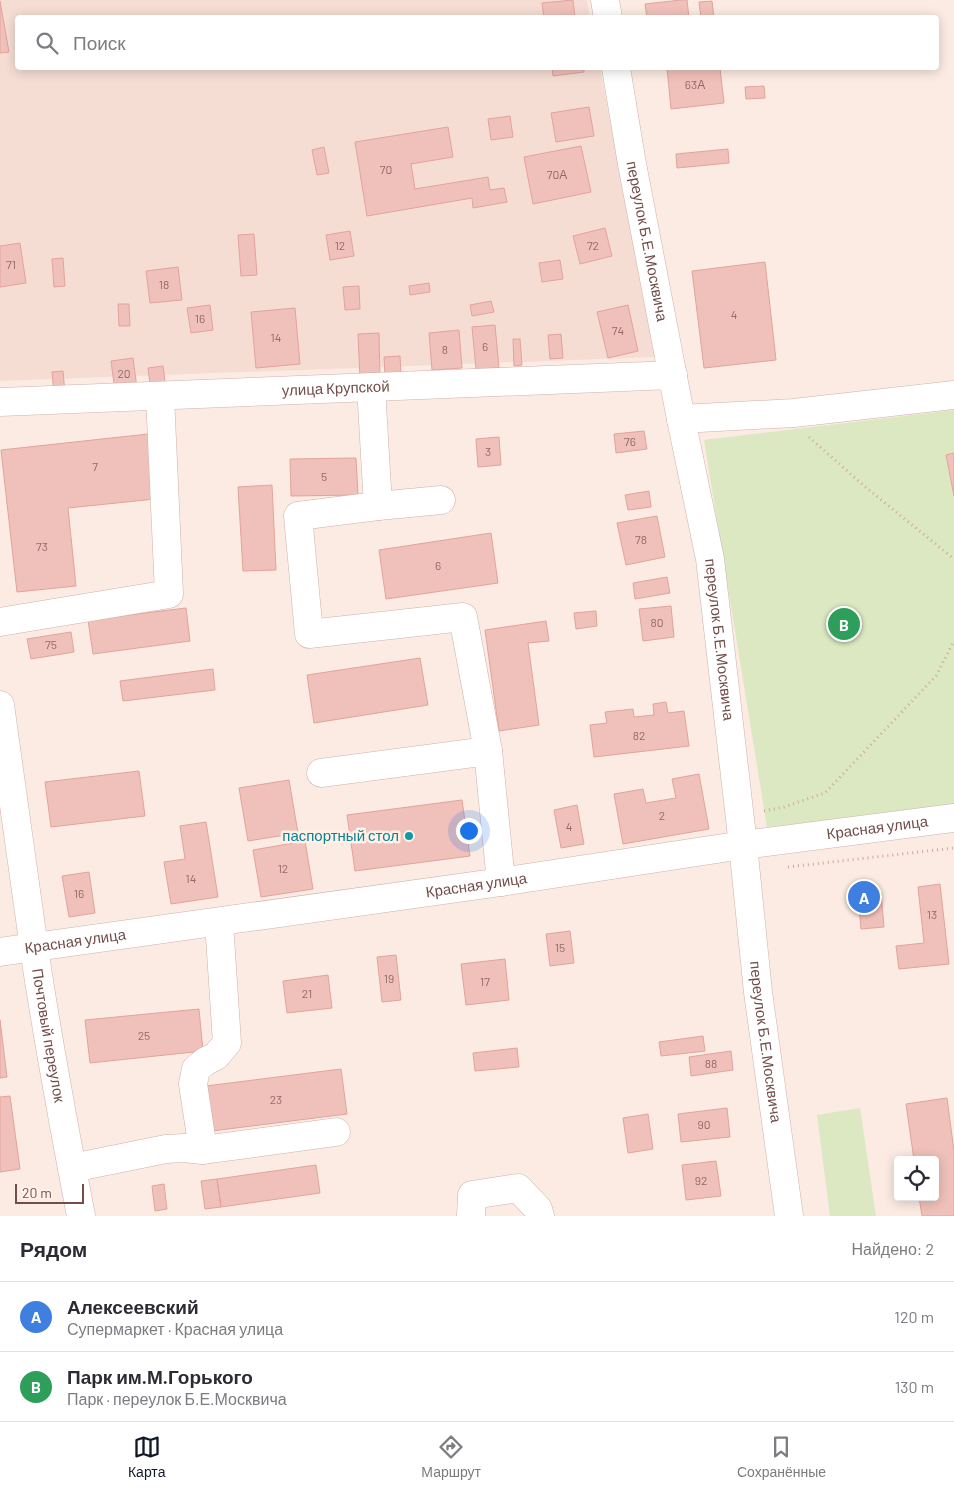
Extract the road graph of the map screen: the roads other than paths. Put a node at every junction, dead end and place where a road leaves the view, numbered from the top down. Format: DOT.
graph roads {
  1 [pos="605,0"];
  2 [pos="608,15"];
  3 [pos="616,70"];
  4 [pos="673,375"];
  5 [pos="371,387"];
  6 [pos="954,395"];
  7 [pos="160,396"];
  8 [pos="0,402"];
  9 [pos="681,419"];
  10 [pos="441,500"];
  11 [pos="378,506"];
  12 [pos="0,622"];
  13 [pos="0,705"];
  14 [pos="488,751"];
  15 [pos="321,773"];
  16 [pos="954,818"];
  17 [pos="10,835"];
  18 [pos="743,845"];
  19 [pos="501,882"];
  20 [pos="219,922"];
  21 [pos="34,948"];
  22 [pos="0,952"];
  23 [pos="336,1132"];
  24 [pos="203,1150"];
  25 [pos="72,1168"];
  26 [pos="81,1216"];
  27 [pos="472,1216"];
  28 [pos="540,1216"];
  29 [pos="789,1216"];
  1 -- 2 [label="street"];
  3 -- 4 [label="street, переулок Б.Е.Москвича"];
  4 -- 5 [label="street, улица Крупской"];
  4 -- 9 [label="street, переулок Б.Е.Москвича"];
  5 -- 7 [label="street, улица Крупской"];
  5 -- 11 [label="street"];
  6 -- 9 [label="street"];
  7 -- 8 [label="street, улица Крупской"];
  7 -- 12 [label="street"];
  9 -- 18 [label="street, переулок Б.Е.Москвича"];
  10 -- 11 [label="street"];
  11 -- 14 [label="street"];
  13 -- 17 [label="street, Почтовый переулок"];
  14 -- 15 [label="street"];
  14 -- 19 [label="street"];
  16 -- 18 [label="street, Красная улица"];
  17 -- 21 [label="street, Почтовый переулок"];
  18 -- 19 [label="street, Красная улица"];
  18 -- 29 [label="street, переулок Б.Е.Москвича"];
  19 -- 20 [label="street, Красная улица"];
  20 -- 21 [label="street, Красная улица"];
  20 -- 24 [label="street"];
  21 -- 22 [label="street, Красная улица"];
  21 -- 25 [label="street, Почтовый переулок"];
  23 -- 24 [label="street"];
  24 -- 25 [label="street"];
  25 -- 26 [label="street, Почтовый переулок"];
  27 -- 28 [label="street"];
}
